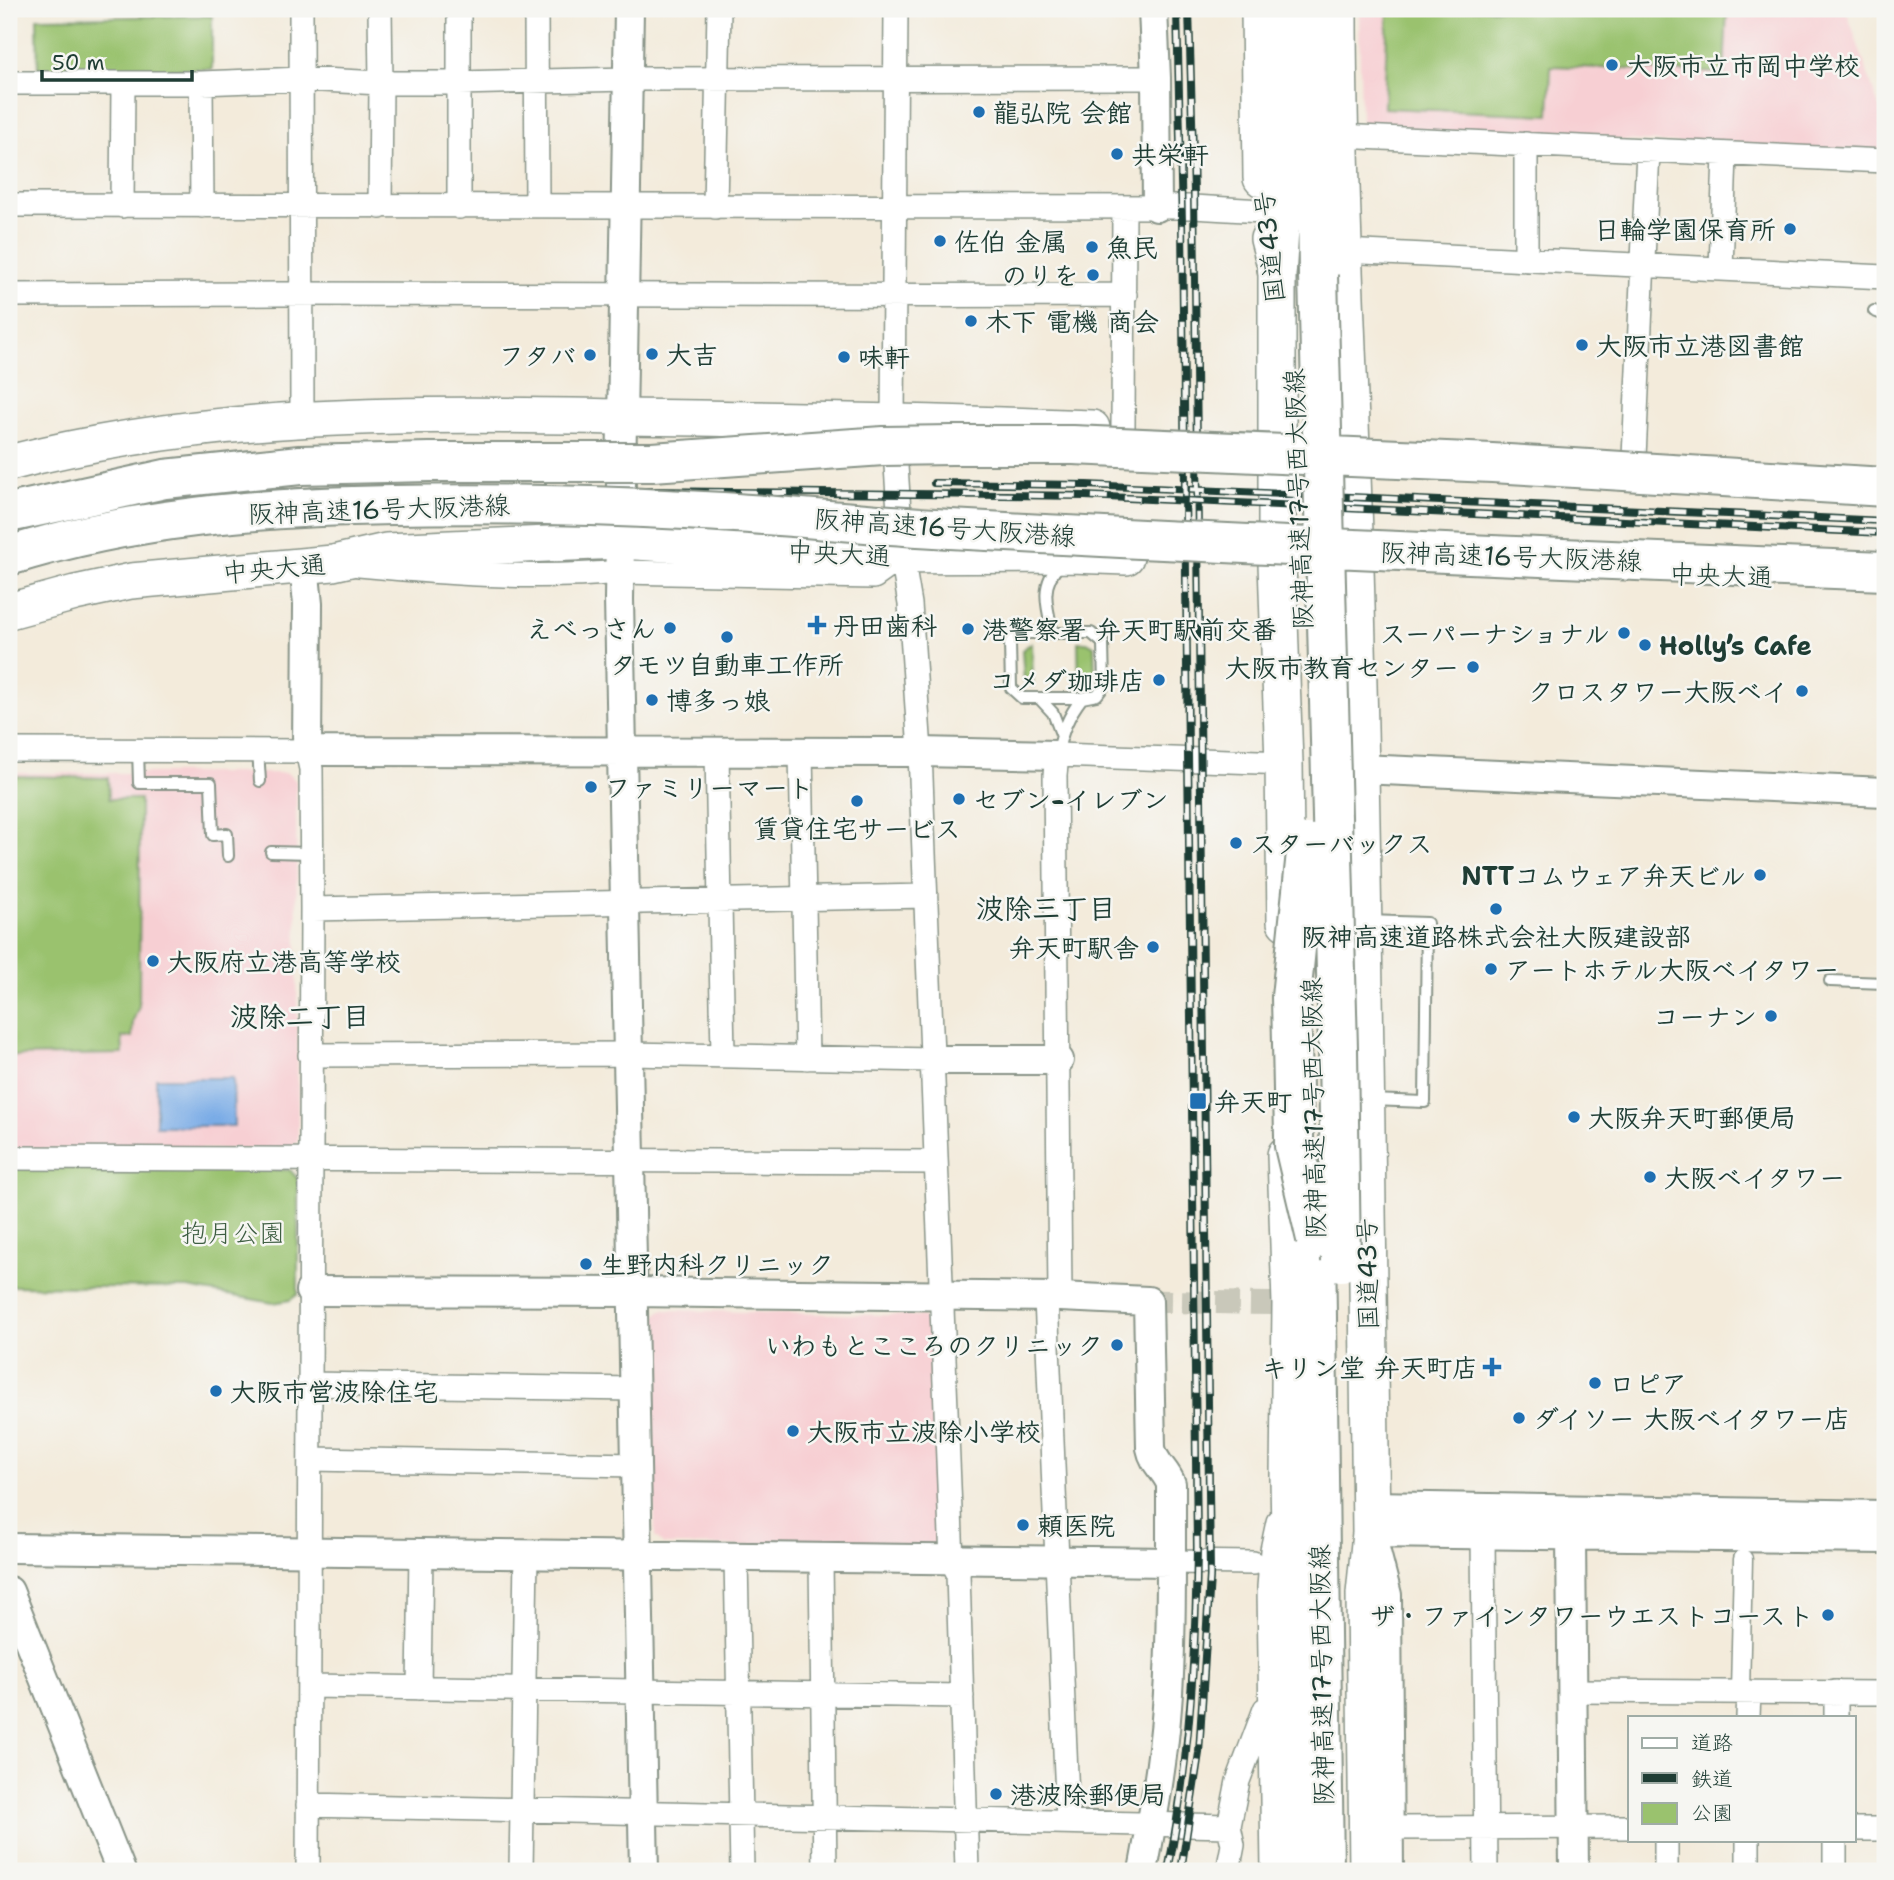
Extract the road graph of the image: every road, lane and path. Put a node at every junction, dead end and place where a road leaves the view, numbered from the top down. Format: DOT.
graph roads {
  1 [pos="301,9"];
  2 [pos="380,9"];
  3 [pos="459,9"];
  4 [pos="536,9"];
  5 [pos="629,9"];
  6 [pos="719,9"];
  7 [pos="896,9"];
  8 [pos="1153,9"];
  9 [pos="1260,9"];
  10 [pos="1279,9"];
  11 [pos="1289,9"];
  12 [pos="1338,9"];
  13 [pos="1321,20"];
  14 [pos="1156,78"];
  15 [pos="302,79"];
  16 [pos="628,79"];
  17 [pos="718,79"];
  18 [pos="897,79"];
  19 [pos="536,81"];
  20 [pos="9,83"];
  21 [pos="201,83"];
  22 [pos="381,83"];
  23 [pos="459,83"];
  24 [pos="123,84"];
  25 [pos="1338,92"];
  26 [pos="1339,136"];
  27 [pos="1526,144"];
  28 [pos="1648,151"];
  29 [pos="1725,155"];
  30 [pos="1885,161"];
  31 [pos="9,205"];
  32 [pos="122,206"];
  33 [pos="202,206"];
  34 [pos="302,206"];
  35 [pos="380,206"];
  36 [pos="537,206"];
  37 [pos="459,207"];
  38 [pos="625,207"];
  39 [pos="715,207"];
  40 [pos="895,207"];
  41 [pos="1124,207"];
  42 [pos="1157,207"];
  43 [pos="1272,208"];
  44 [pos="1343,251"];
  45 [pos="1526,260"];
  46 [pos="1642,267"];
  47 [pos="1721,268"];
  48 [pos="1277,269"];
  49 [pos="1885,277"];
  50 [pos="303,293"];
  51 [pos="1125,295"];
  52 [pos="9,296"];
  53 [pos="624,296"];
  54 [pos="892,296"];
  55 [pos="1276,344"];
  56 [pos="1346,345"];
  57 [pos="623,416"];
  58 [pos="302,418"];
  59 [pos="893,420"];
  60 [pos="1123,429"];
  61 [pos="1276,437"];
  62 [pos="1350,440"];
  63 [pos="1237,452"];
  64 [pos="1634,457"];
  65 [pos="9,463"];
  66 [pos="1885,475"];
  67 [pos="1885,487"];
  68 [pos="9,498"];
  69 [pos="9,513"];
  70 [pos="1175,540"];
  71 [pos="9,555"];
  72 [pos="1071,555"];
  73 [pos="620,556"];
  74 [pos="902,557"];
  75 [pos="1277,563"];
  76 [pos="318,564"];
  77 [pos="1355,565"];
  78 [pos="1885,571"];
  79 [pos="9,577"];
  80 [pos="1885,580"];
  81 [pos="9,611"];
  82 [pos="1053,633"];
  83 [pos="1358,677"];
  84 [pos="1082,698"];
  85 [pos="1041,699"];
  86 [pos="1059,744"];
  87 [pos="138,749"];
  88 [pos="9,750"];
  89 [pos="258,750"];
  90 [pos="307,751"];
  91 [pos="621,751"];
  92 [pos="801,752"];
  93 [pos="920,752"];
  94 [pos="717,753"];
  95 [pos="1284,763"];
  96 [pos="1360,769"];
  97 [pos="260,781"];
  98 [pos="1885,792"];
  99 [pos="271,852"];
  100 [pos="311,853"];
  101 [pos="228,856"];
  102 [pos="925,896"];
  103 [pos="719,899"];
  104 [pos="805,900"];
  105 [pos="625,902"];
  106 [pos="312,909"];
  107 [pos="1362,921"];
  108 [pos="1830,981"];
  109 [pos="1885,983"];
  110 [pos="629,1054"];
  111 [pos="723,1054"];
  112 [pos="310,1055"];
  113 [pos="807,1058"];
  114 [pos="932,1060"];
  115 [pos="1059,1060"];
  116 [pos="1364,1100"];
  117 [pos="9,1158"];
  118 [pos="632,1160"];
  119 [pos="310,1161"];
  120 [pos="936,1163"];
  121 [pos="1288,1199"];
  122 [pos="310,1291"];
  123 [pos="633,1292"];
  124 [pos="941,1297"];
  125 [pos="1053,1298"];
  126 [pos="309,1384"];
  127 [pos="635,1389"];
  128 [pos="310,1459"];
  129 [pos="636,1465"];
  130 [pos="1289,1477"];
  131 [pos="1885,1515"];
  132 [pos="1371,1519"];
  133 [pos="1483,1534"];
  134 [pos="1571,1535"];
  135 [pos="1885,1539"];
  136 [pos="9,1548"];
  137 [pos="308,1552"];
  138 [pos="421,1552"];
  139 [pos="526,1554"];
  140 [pos="638,1556"];
  141 [pos="736,1558"];
  142 [pos="1743,1559"];
  143 [pos="821,1560"];
  144 [pos="952,1561"];
  145 [pos="1056,1561"];
  146 [pos="1171,1562"];
  147 [pos="1254,1563"];
  148 [pos="9,1591"];
  149 [pos="310,1686"];
  150 [pos="419,1688"];
  151 [pos="523,1690"];
  152 [pos="1573,1691"];
  153 [pos="641,1692"];
  154 [pos="1745,1692"];
  155 [pos="1836,1692"];
  156 [pos="737,1693"];
  157 [pos="1885,1693"];
  158 [pos="821,1694"];
  159 [pos="961,1696"];
  160 [pos="1269,1699"];
  161 [pos="1748,1716"];
  162 [pos="1836,1716"];
  163 [pos="308,1805"];
  164 [pos="522,1811"];
  165 [pos="643,1812"];
  166 [pos="740,1815"];
  167 [pos="823,1817"];
  168 [pos="964,1820"];
  169 [pos="1068,1822"];
  170 [pos="1152,1824"];
  171 [pos="1229,1826"];
  172 [pos="1486,1827"];
  173 [pos="1572,1827"];
  174 [pos="1628,1827"];
  175 [pos="1388,1828"];
  176 [pos="1856,1829"];
  177 [pos="1885,1829"];
  178 [pos="1666,1842"];
  179 [pos="1748,1842"];
  180 [pos="1835,1842"];
  181 [pos="121,1871"];
  182 [pos="308,1871"];
  183 [pos="521,1871"];
  184 [pos="644,1871"];
  185 [pos="742,1871"];
  186 [pos="825,1871"];
  187 [pos="967,1871"];
  188 [pos="1143,1871"];
  189 [pos="1228,1871"];
  190 [pos="1273,1871"];
  191 [pos="1296,1871"];
  192 [pos="1324,1871"];
  193 [pos="1347,1871"];
  194 [pos="1368,1871"];
  195 [pos="1390,1871"];
  196 [pos="1486,1871"];
  197 [pos="1574,1871"];
  198 [pos="1666,1871"];
  199 [pos="1748,1871"];
  200 [pos="1835,1871"];
  1 -- 15 [label="street"];
  2 -- 22 [label="street"];
  3 -- 23 [label="street"];
  4 -- 19 [label="street"];
  5 -- 16 [label="street"];
  6 -- 17 [label="street"];
  7 -- 18 [label="street"];
  8 -- 14 [label="street"];
  9 -- 43 [label="highway, 国道43号"];
  10 -- 43 [label="highway"];
  11 -- 192 [label="highway, 阪神高速17号西大阪線, bridge"];
  12 -- 25 [label="highway, 国道43号"];
  13 -- 25 [label="highway"];
  13 -- 193 [label="highway, 阪神高速17号西大阪線, bridge"];
  14 -- 18 [label="street"];
  14 -- 42 [label="street"];
  15 -- 21 [label="street"];
  15 -- 22 [label="street"];
  15 -- 34 [label="street"];
  16 -- 17 [label="street"];
  16 -- 19 [label="street"];
  16 -- 38 [label="street"];
  17 -- 18 [label="street"];
  17 -- 39 [label="street"];
  18 -- 40 [label="street"];
  19 -- 23 [label="street"];
  19 -- 36 [label="street"];
  20 -- 24 [label="street"];
  21 -- 24 [label="street"];
  21 -- 33 [label="street"];
  22 -- 23 [label="street"];
  22 -- 35 [label="street"];
  23 -- 37 [label="street"];
  24 -- 32 [label="street"];
  25 -- 26 [label="highway, 国道43号"];
  26 -- 27 [label="street"];
  26 -- 44 [label="highway, 国道43号"];
  27 -- 28 [label="street"];
  27 -- 45 [label="street"];
  28 -- 29 [label="street"];
  28 -- 46 [label="street"];
  29 -- 30 [label="street"];
  29 -- 47 [label="street"];
  31 -- 32 [label="street"];
  32 -- 33 [label="street"];
  33 -- 34 [label="street"];
  34 -- 35 [label="street"];
  34 -- 50 [label="street"];
  35 -- 37 [label="street"];
  36 -- 37 [label="street"];
  36 -- 38 [label="street"];
  38 -- 39 [label="street"];
  38 -- 53 [label="street"];
  39 -- 40 [label="street"];
  40 -- 41 [label="street"];
  40 -- 54 [label="street"];
  41 -- 42 [label="street"];
  41 -- 51 [label="street"];
  42 -- 43 [label="street"];
  43 -- 48 [label="highway"];
  44 -- 45 [label="street"];
  44 -- 56 [label="highway, 国道43号"];
  45 -- 46 [label="street"];
  46 -- 47 [label="street"];
  46 -- 64 [label="street"];
  47 -- 49 [label="street"];
  48 -- 55 [label="highway, 国道43号"];
  50 -- 52 [label="street"];
  50 -- 53 [label="street"];
  50 -- 58 [label="street"];
  51 -- 54 [label="street"];
  51 -- 60 [label="street"];
  53 -- 54 [label="street"];
  53 -- 57 [label="street"];
  54 -- 59 [label="street"];
  55 -- 56 [label="highway"];
  55 -- 61 [label="highway, 国道43号"];
  56 -- 62 [label="highway, 国道43号"];
  57 -- 58 [label="main road"];
  57 -- 59 [label="main road"];
  57 -- 73 [label="street"];
  58 -- 65 [label="main road"];
  59 -- 60 [label="main road"];
  59 -- 74 [label="street"];
  60 -- 61 [label="main road"];
  61 -- 62 [label="main road"];
  61 -- 75 [label="highway, 国道43号"];
  62 -- 64 [label="main road"];
  62 -- 77 [label="highway, 国道43号"];
  63 -- 67 [label="highway, 阪神高速16号大阪港線, bridge"];
  63 -- 68 [label="highway, bridge"];
  63 -- 69 [label="highway, 阪神高速16号大阪港線, bridge"];
  64 -- 66 [label="main road"];
  70 -- 71 [label="highway, 阪神高速16号大阪港線, bridge"];
  70 -- 78 [label="highway, 阪神高速16号大阪港線, bridge"];
  70 -- 79 [label="highway, bridge"];
  72 -- 74 [label="main road, 中央大通"];
  72 -- 75 [label="main road, 中央大通"];
  72 -- 82 [label="lane"];
  73 -- 74 [label="main road, 中央大通"];
  73 -- 76 [label="main road, 中央大通"];
  73 -- 91 [label="street"];
  74 -- 93 [label="street"];
  75 -- 77 [label="main road, 中央大通"];
  75 -- 95 [label="highway, 国道43号"];
  76 -- 81 [label="main road, 中央大通"];
  76 -- 90 [label="street"];
  77 -- 80 [label="main road, 中央大通"];
  77 -- 83 [label="highway, 国道43号"];
  82 -- 84 [label="lane"];
  82 -- 85 [label="lane"];
  83 -- 96 [label="highway, 国道43号"];
  83 -- 121 [label="highway, 国道43号"];
  84 -- 85 [label="lane"];
  84 -- 86 [label="lane"];
  85 -- 86 [label="lane"];
  86 -- 93 [label="street"];
  86 -- 95 [label="street"];
  86 -- 115 [label="street"];
  87 -- 88 [label="street"];
  87 -- 89 [label="street"];
  87 -- 101 [label="lane"];
  89 -- 90 [label="street"];
  89 -- 97 [label="lane"];
  90 -- 91 [label="street"];
  90 -- 100 [label="street"];
  91 -- 94 [label="street"];
  91 -- 105 [label="street"];
  92 -- 93 [label="street"];
  92 -- 94 [label="street"];
  92 -- 104 [label="street"];
  93 -- 102 [label="street"];
  94 -- 103 [label="street"];
  95 -- 121 [label="highway, 国道43号"];
  96 -- 98 [label="street"];
  96 -- 107 [label="highway, 国道43号"];
  99 -- 100 [label="lane"];
  100 -- 106 [label="street"];
  102 -- 104 [label="street"];
  102 -- 114 [label="street"];
  103 -- 104 [label="street"];
  103 -- 105 [label="street"];
  103 -- 111 [label="street"];
  104 -- 113 [label="street"];
  105 -- 106 [label="street"];
  105 -- 110 [label="street"];
  106 -- 112 [label="street"];
  107 -- 116 [label="highway, 国道43号"];
  107 -- 116 [label="lane"];
  108 -- 109 [label="lane"];
  110 -- 111 [label="street"];
  110 -- 112 [label="street"];
  110 -- 118 [label="street"];
  111 -- 113 [label="street"];
  112 -- 119 [label="street"];
  113 -- 114 [label="street"];
  114 -- 115 [label="street"];
  114 -- 120 [label="street"];
  115 -- 125 [label="street"];
  116 -- 132 [label="highway, 国道43号"];
  117 -- 119 [label="street"];
  118 -- 119 [label="street"];
  118 -- 120 [label="street"];
  118 -- 123 [label="street"];
  119 -- 122 [label="street"];
  120 -- 124 [label="street"];
  121 -- 130 [label="highway, 国道43号"];
  122 -- 123 [label="street"];
  122 -- 126 [label="street"];
  123 -- 124 [label="street"];
  123 -- 127 [label="street"];
  124 -- 125 [label="street"];
  124 -- 144 [label="street"];
  125 -- 145 [label="street"];
  125 -- 146 [label="street"];
  126 -- 127 [label="street"];
  126 -- 128 [label="street"];
  127 -- 129 [label="street"];
  128 -- 129 [label="street"];
  128 -- 137 [label="street"];
  129 -- 140 [label="street"];
  130 -- 160 [label="street"];
  130 -- 191 [label="highway, 国道43号"];
  131 -- 132 [label="street"];
  132 -- 133 [label="street"];
  132 -- 175 [label="street"];
  132 -- 194 [label="highway, 国道43号"];
  133 -- 134 [label="street"];
  133 -- 172 [label="street"];
  134 -- 135 [label="street"];
  134 -- 152 [label="street"];
  136 -- 137 [label="street"];
  137 -- 138 [label="street"];
  137 -- 149 [label="street"];
  138 -- 139 [label="street"];
  138 -- 150 [label="street"];
  139 -- 140 [label="street"];
  139 -- 151 [label="street"];
  140 -- 141 [label="street"];
  140 -- 153 [label="street"];
  141 -- 143 [label="street"];
  141 -- 156 [label="street"];
  142 -- 154 [label="street"];
  143 -- 144 [label="street"];
  143 -- 158 [label="street"];
  144 -- 145 [label="street"];
  144 -- 159 [label="street"];
  145 -- 146 [label="street"];
  145 -- 169 [label="street"];
  146 -- 147 [label="street"];
  146 -- 170 [label="street"];
  148 -- 181 [label="street"];
  149 -- 150 [label="street"];
  149 -- 163 [label="street"];
  150 -- 151 [label="street"];
  151 -- 153 [label="street"];
  151 -- 164 [label="street"];
  152 -- 154 [label="street"];
  152 -- 173 [label="street"];
  153 -- 156 [label="street"];
  153 -- 165 [label="street"];
  154 -- 155 [label="street"];
  154 -- 161 [label="street"];
  155 -- 157 [label="street"];
  155 -- 162 [label="street"];
  156 -- 158 [label="street"];
  156 -- 166 [label="street"];
  158 -- 159 [label="street"];
  158 -- 167 [label="street"];
  159 -- 168 [label="street"];
  160 -- 171 [label="street"];
  160 -- 190 [label="street"];
  163 -- 164 [label="street"];
  163 -- 182 [label="street"];
  164 -- 165 [label="street"];
  164 -- 183 [label="street"];
  165 -- 166 [label="street"];
  165 -- 184 [label="street"];
  166 -- 167 [label="street"];
  166 -- 185 [label="street"];
  167 -- 168 [label="street"];
  167 -- 186 [label="street"];
  168 -- 169 [label="street"];
  168 -- 187 [label="street"];
  169 -- 170 [label="street"];
  170 -- 171 [label="street"];
  170 -- 188 [label="street"];
  171 -- 189 [label="street"];
  172 -- 173 [label="street"];
  172 -- 175 [label="street"];
  172 -- 196 [label="street"];
  173 -- 174 [label="street"];
  173 -- 197 [label="street"];
  175 -- 195 [label="street"];
  176 -- 177 [label="street"];
  178 -- 198 [label="street"];
  179 -- 199 [label="street"];
  180 -- 200 [label="street"];
}
